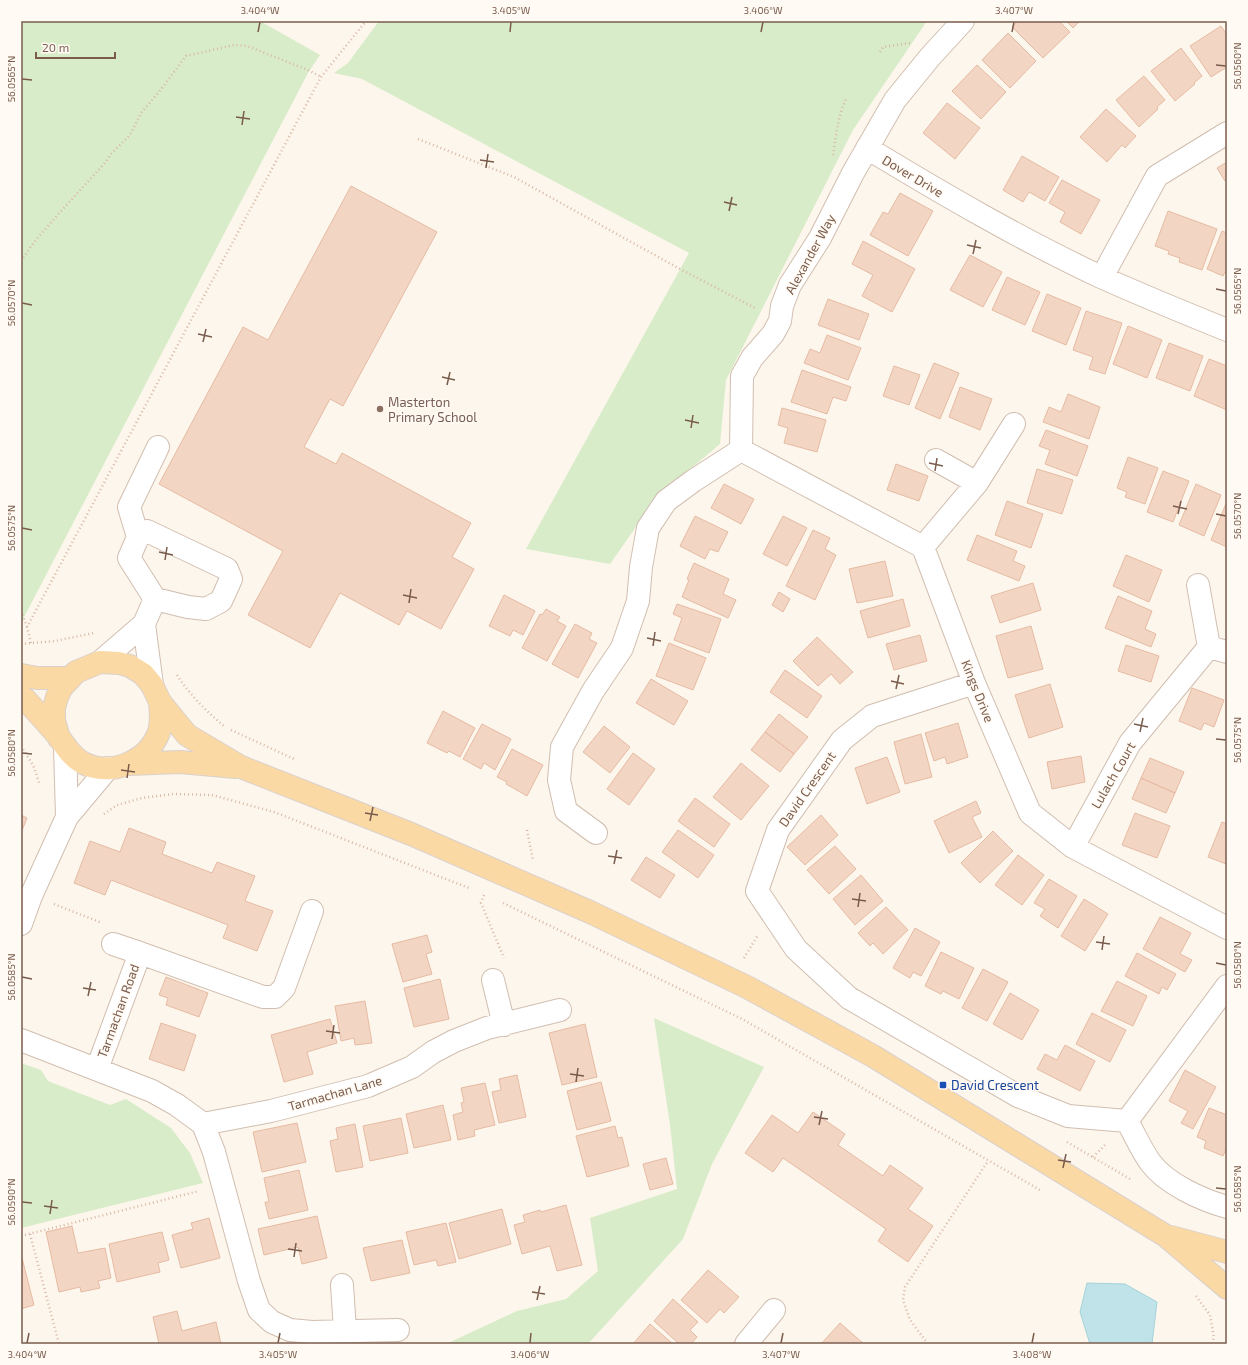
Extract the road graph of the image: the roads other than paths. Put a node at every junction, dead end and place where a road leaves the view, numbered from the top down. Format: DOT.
graph roads {
  1 [pos="963,21"];
  2 [pos="1227,133"];
  3 [pos="867,148"];
  4 [pos="1102,277"];
  5 [pos="1227,330"];
  6 [pos="1014,424"];
  7 [pos="158,447"];
  8 [pos="741,450"];
  9 [pos="936,460"];
  10 [pos="977,482"];
  11 [pos="138,537"];
  12 [pos="923,547"];
  13 [pos="1198,585"];
  14 [pos="155,599"];
  15 [pos="144,624"];
  16 [pos="1218,650"];
  17 [pos="100,662"];
  18 [pos="21,675"];
  19 [pos="70,678"];
  20 [pos="974,683"];
  21 [pos="156,693"];
  22 [pos="21,696"];
  23 [pos="62,742"];
  24 [pos="117,766"];
  25 [pos="241,767"];
  26 [pos="67,817"];
  27 [pos="596,833"];
  28 [pos="1073,847"];
  29 [pos="312,911"];
  30 [pos="21,924"];
  31 [pos="1227,928"];
  32 [pos="113,944"];
  33 [pos="140,953"];
  34 [pos="493,980"];
  35 [pos="1227,986"];
  36 [pos="560,1010"];
  37 [pos="504,1025"];
  38 [pos="21,1040"];
  39 [pos="97,1069"];
  40 [pos="1127,1121"];
  41 [pos="203,1124"];
  42 [pos="1227,1207"];
  43 [pos="1166,1236"];
  44 [pos="1227,1252"];
  45 [pos="342,1285"];
  46 [pos="1227,1288"];
  47 [pos="774,1310"];
  48 [pos="345,1330"];
  49 [pos="398,1330"];
  50 [pos="746,1344"];
  1 -- 3 [label="street"];
  2 -- 4 [label="street"];
  3 -- 4 [label="street, Dover Drive"];
  3 -- 8 [label="street, Alexander Way"];
  4 -- 5 [label="street, Dover Drive"];
  6 -- 10 [label="street"];
  7 -- 11 [label="street"];
  8 -- 12 [label="street"];
  8 -- 27 [label="street"];
  9 -- 10 [label="street"];
  10 -- 12 [label="street"];
  11 -- 14 [label="street"];
  11 -- 14 [label="street"];
  12 -- 20 [label="street, Kings Drive"];
  13 -- 16 [label="street"];
  14 -- 15 [label="street"];
  15 -- 17 [label="street"];
  15 -- 21 [label="street"];
  16 -- 28 [label="street, Lulach Court"];
  17 -- 19 [label="main road"];
  17 -- 21 [label="main road"];
  18 -- 19 [label="main road"];
  19 -- 23 [label="main road"];
  20 -- 28 [label="street, Kings Drive"];
  20 -- 40 [label="street, David Crescent"];
  21 -- 24 [label="main road"];
  21 -- 25 [label="main road"];
  22 -- 23 [label="main road"];
  23 -- 24 [label="main road"];
  23 -- 26 [label="street"];
  24 -- 25 [label="main road"];
  24 -- 26 [label="street"];
  25 -- 43 [label="main road"];
  26 -- 30 [label="street"];
  28 -- 31 [label="street, Kings Drive"];
  29 -- 33 [label="street, Tarmachan Road"];
  32 -- 33 [label="street, Tarmachan Road"];
  33 -- 39 [label="street, Tarmachan Road"];
  34 -- 37 [label="street"];
  35 -- 40 [label="street"];
  36 -- 37 [label="street, Tarmachan Lane"];
  37 -- 41 [label="street, Tarmachan Lane"];
  38 -- 39 [label="street, Tarmachan Road"];
  39 -- 41 [label="street, Tarmachan Road"];
  40 -- 42 [label="street"];
  41 -- 48 [label="street"];
  43 -- 44 [label="main road"];
  43 -- 46 [label="main road"];
  45 -- 48 [label="street"];
  47 -- 50 [label="street"];
  48 -- 49 [label="street"];
}
